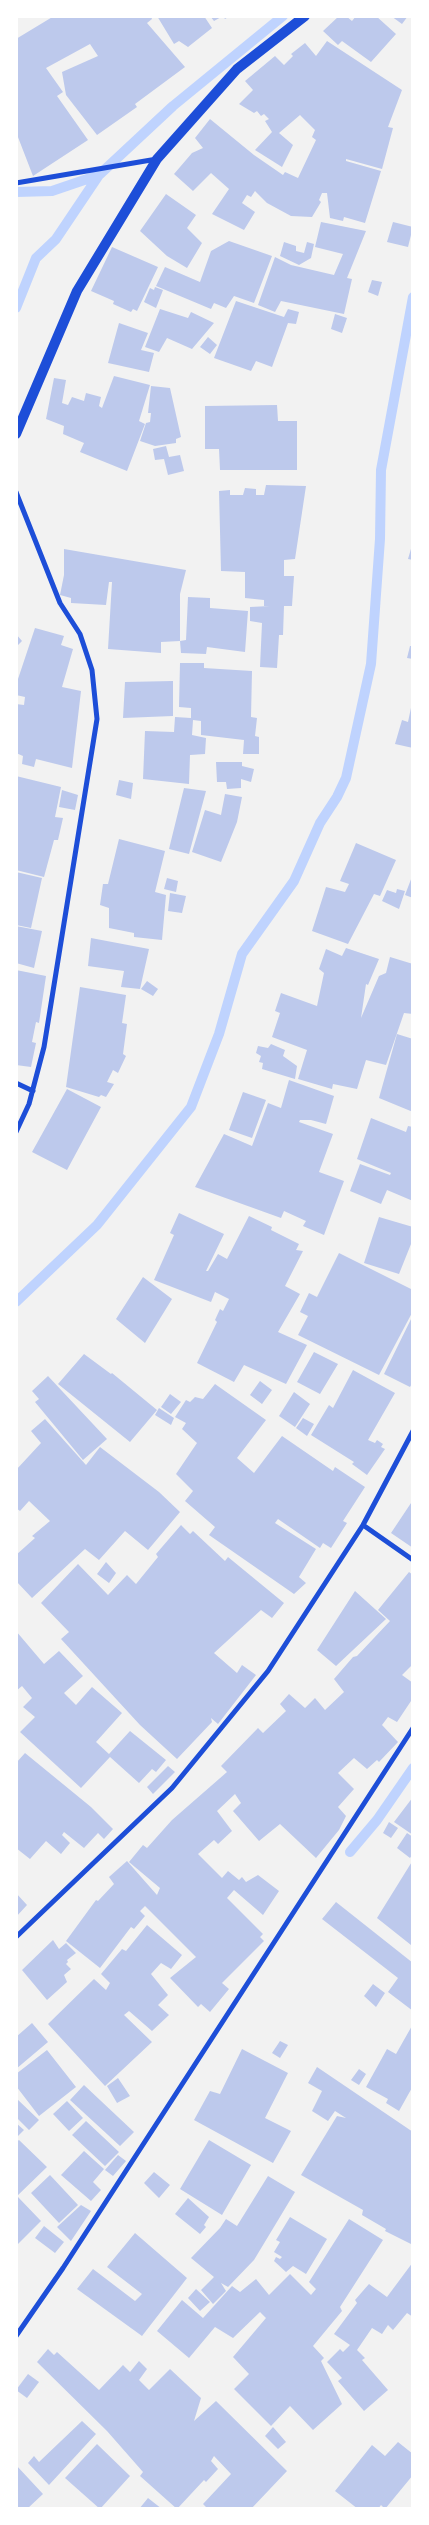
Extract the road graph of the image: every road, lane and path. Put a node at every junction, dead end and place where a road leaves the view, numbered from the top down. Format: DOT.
graph roads {
  1 [pos="305,16"];
  2 [pos="158,159"];
  3 [pos="16,183"];
  4 [pos="16,434"];
  5 [pos="16,492"];
  6 [pos="16,1083"];
  7 [pos="32,1091"];
  8 [pos="16,1132"];
  9 [pos="413,1431"];
  10 [pos="363,1525"];
  11 [pos="413,1560"];
  12 [pos="413,1728"];
  13 [pos="16,1938"];
  14 [pos="16,2336"];
  1 -- 2 [label="main road"];
  2 -- 3 [label="street"];
  2 -- 4 [label="main road"];
  5 -- 7 [label="street"];
  6 -- 7 [label="street"];
  7 -- 8 [label="street"];
  9 -- 10 [label="street"];
  10 -- 11 [label="street"];
  10 -- 13 [label="street"];
  12 -- 14 [label="street"];
}
